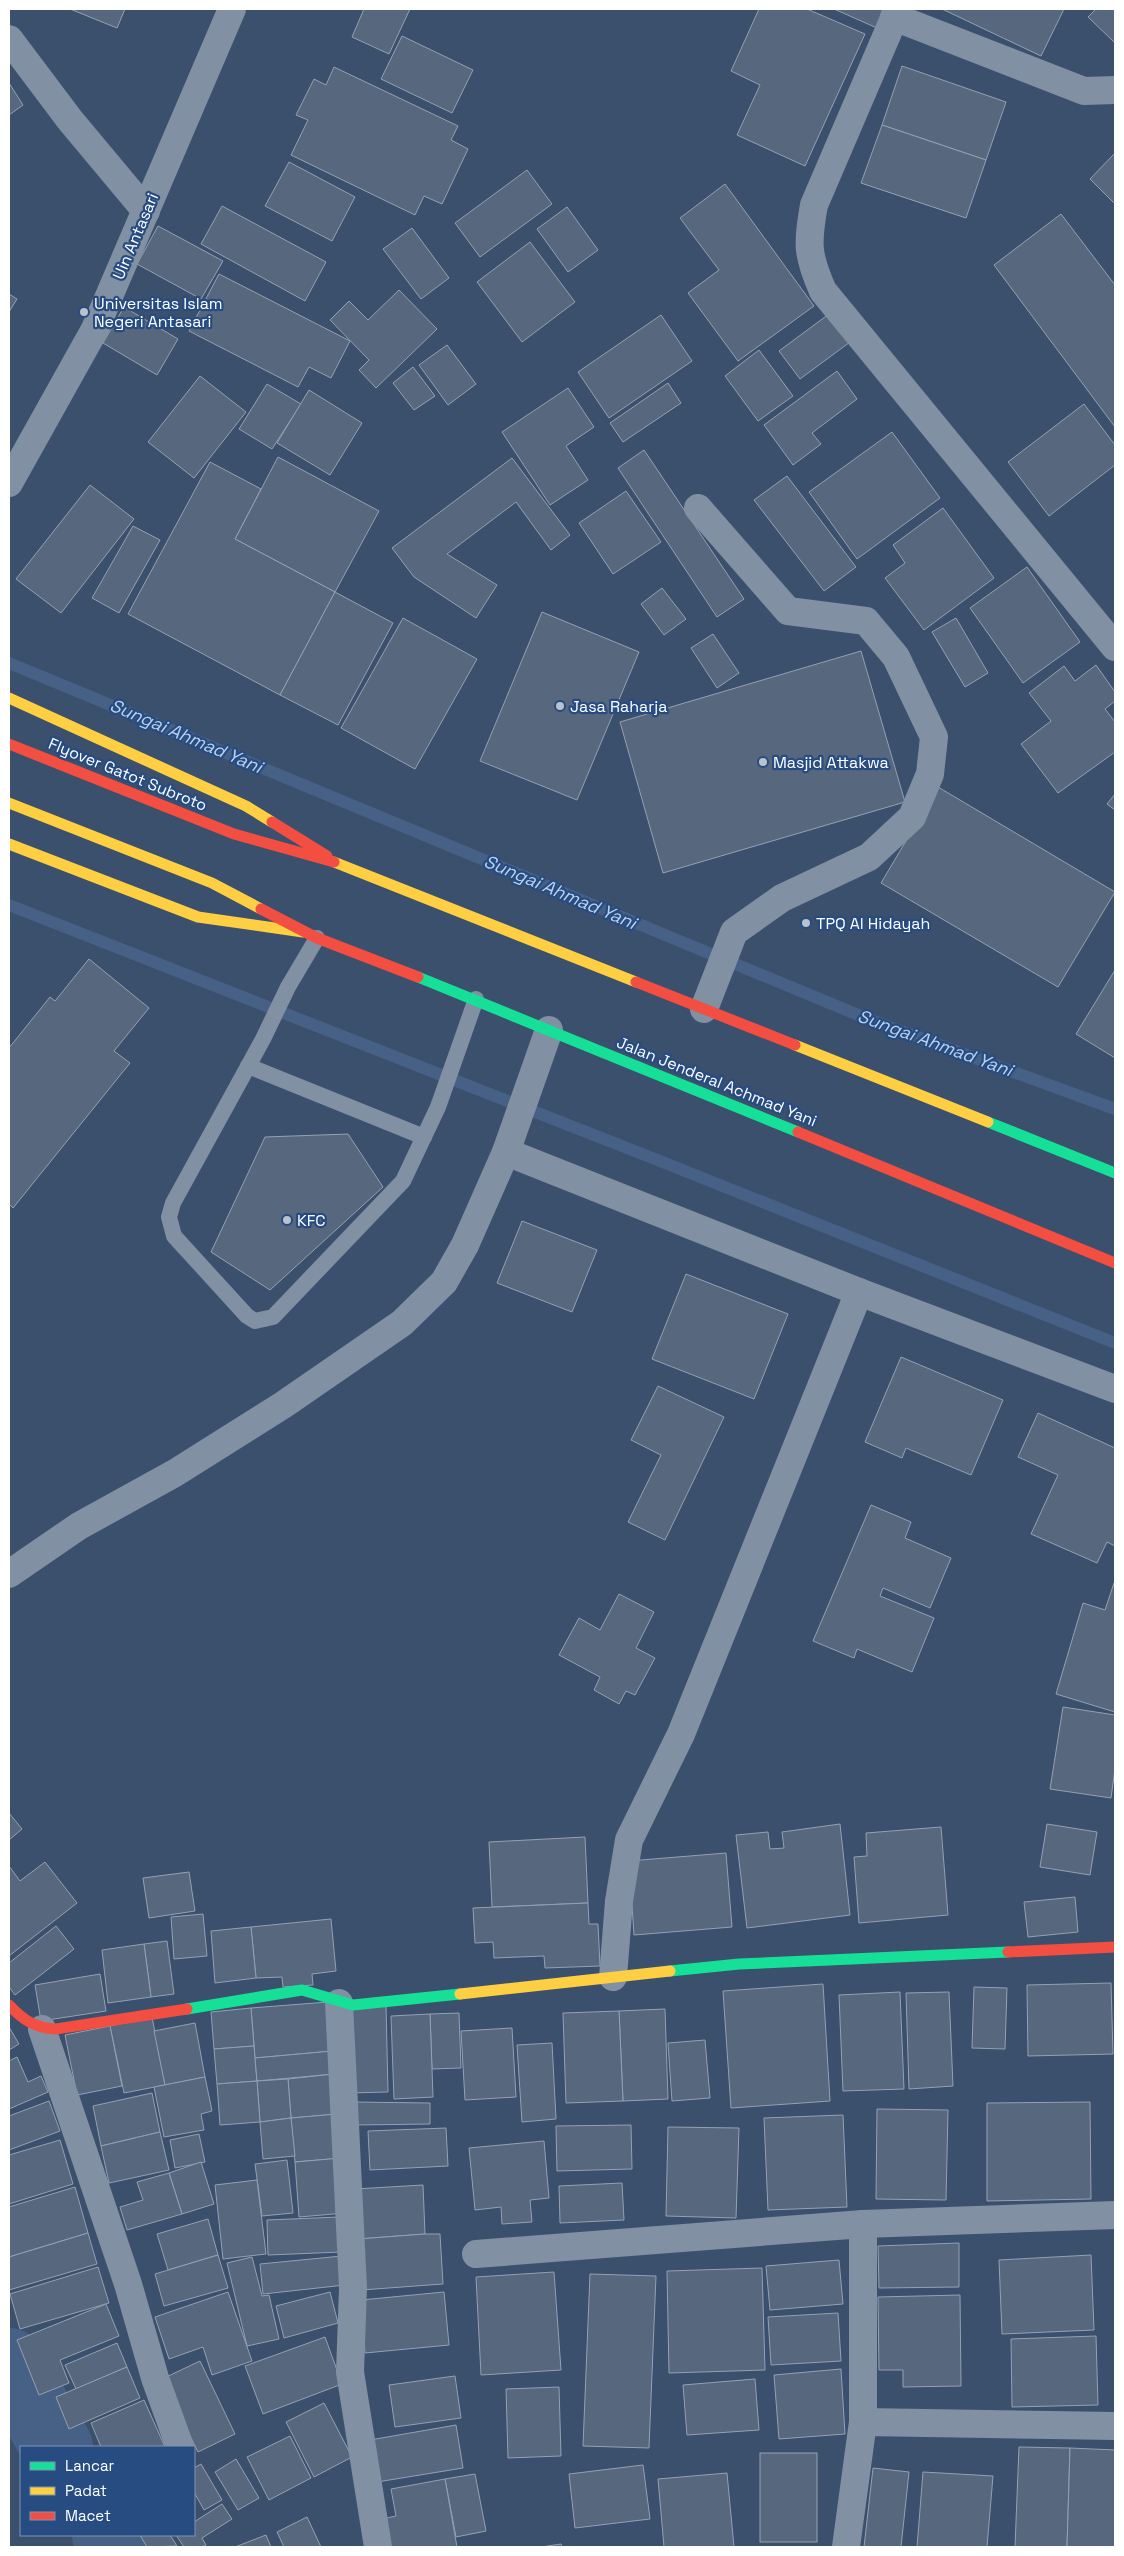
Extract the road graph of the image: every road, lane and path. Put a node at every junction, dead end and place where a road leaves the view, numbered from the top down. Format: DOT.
graph roads {
  1 [pos="232,9"];
  2 [pos="896,13"];
  3 [pos="9,39"];
  4 [pos="1115,90"];
  5 [pos="146,211"];
  6 [pos="9,483"];
  7 [pos="698,508"];
  8 [pos="1115,647"];
  9 [pos="9,698"];
  10 [pos="9,744"];
  11 [pos="9,803"];
  12 [pos="9,844"];
  13 [pos="339,864"];
  14 [pos="311,935"];
  15 [pos="476,999"];
  16 [pos="704,1009"];
  17 [pos="549,1030"];
  18 [pos="248,1066"];
  19 [pos="424,1137"];
  20 [pos="509,1143"];
  21 [pos="1115,1173"];
  22 [pos="1115,1263"];
  23 [pos="860,1292"];
  24 [pos="1115,1388"];
  25 [pos="9,1574"];
  26 [pos="1115,1946"];
  27 [pos="613,1977"];
  28 [pos="338,2003"];
  29 [pos="9,2005"];
  30 [pos="42,2029"];
  31 [pos="1115,2215"];
  32 [pos="863,2224"];
  33 [pos="476,2254"];
  34 [pos="863,2422"];
  35 [pos="1115,2426"];
  36 [pos="180,2446"];
  37 [pos="378,2547"];
  38 [pos="846,2547"];
  1 -- 5 [label="street, Uin Antasari"];
  2 -- 4 [label="street"];
  2 -- 8 [label="street"];
  3 -- 5 [label="street"];
  5 -- 6 [label="street, Uin Antasari"];
  7 -- 16 [label="street"];
  9 -- 13 [label="main road"];
  10 -- 13 [label="main road, Flyover Gatot Subroto"];
  11 -- 14 [label="main road, Jalan Jenderal Achmad Yani"];
  12 -- 14 [label="main road, Jalan Jenderal Achmad Yani"];
  13 -- 16 [label="main road"];
  14 -- 15 [label="main road, Jalan Jenderal Achmad Yani"];
  14 -- 18 [label="lane"];
  15 -- 17 [label="main road, Jalan Jenderal Achmad Yani"];
  15 -- 19 [label="lane"];
  16 -- 21 [label="main road"];
  17 -- 20 [label="street"];
  17 -- 22 [label="main road, Jalan Jenderal Achmad Yani"];
  18 -- 19 [label="lane"];
  18 -- 19 [label="lane"];
  20 -- 23 [label="street"];
  20 -- 25 [label="street"];
  23 -- 24 [label="street"];
  23 -- 27 [label="street"];
  26 -- 27 [label="main road"];
  27 -- 28 [label="main road"];
  28 -- 30 [label="main road"];
  28 -- 37 [label="street"];
  29 -- 30 [label="main road"];
  30 -- 36 [label="street"];
  31 -- 32 [label="street"];
  32 -- 33 [label="street"];
  32 -- 34 [label="street"];
  34 -- 35 [label="street"];
  34 -- 38 [label="street"];
}
